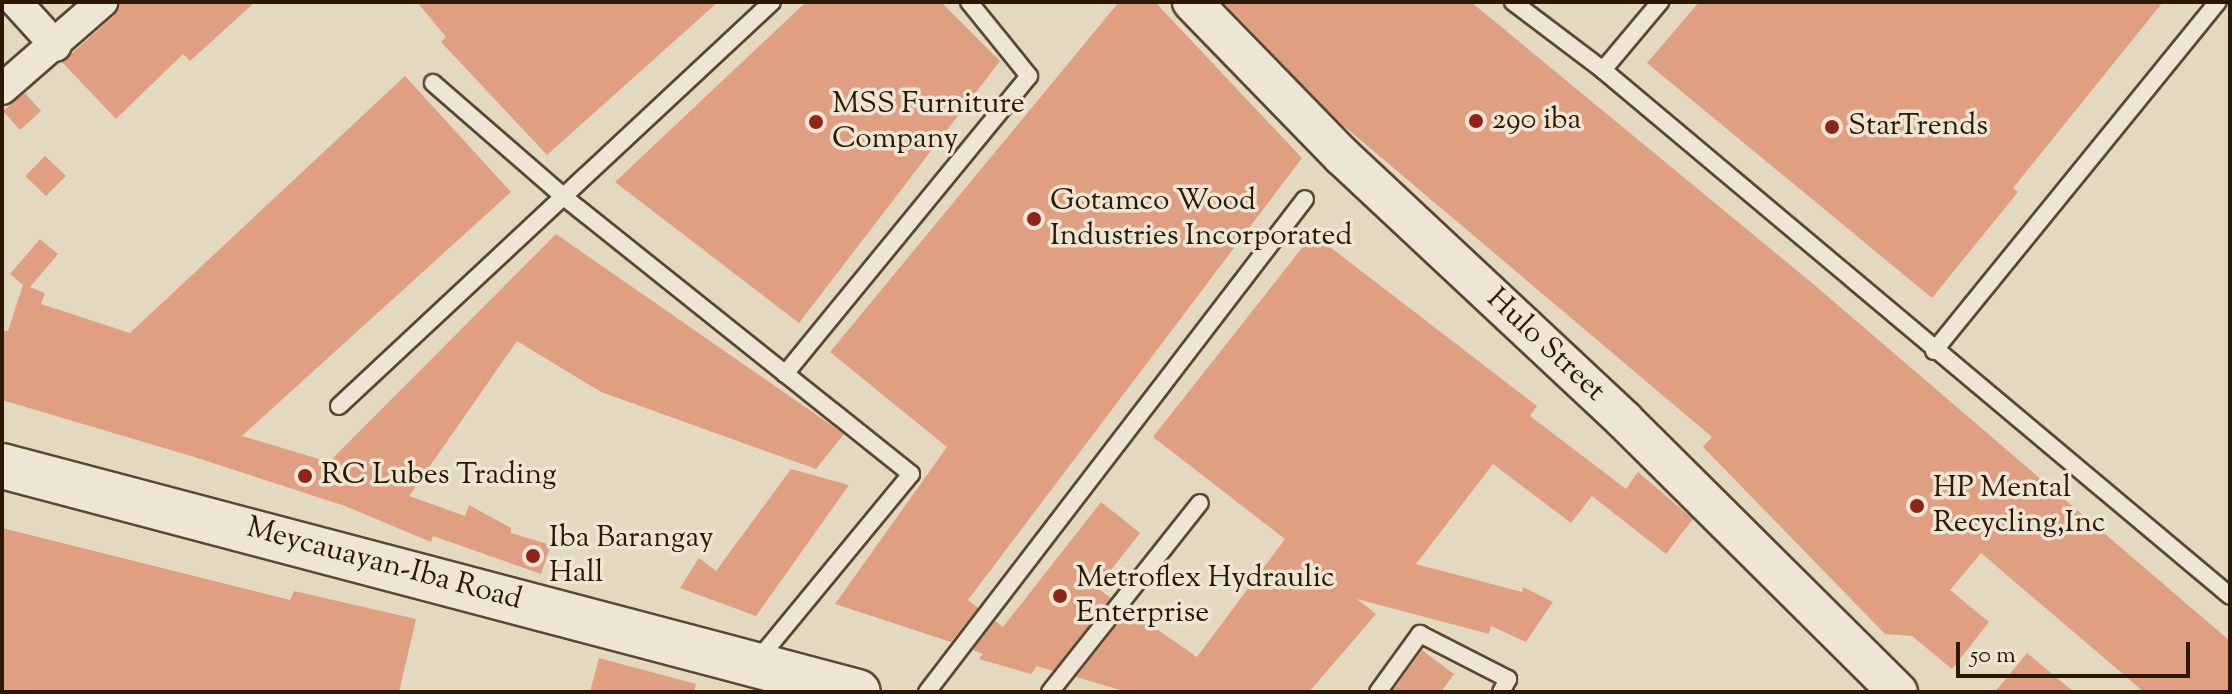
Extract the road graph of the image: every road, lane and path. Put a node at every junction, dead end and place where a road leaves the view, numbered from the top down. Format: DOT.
graph roads {
  1 [pos="16,2"];
  2 [pos="102,2"];
  3 [pos="772,2"];
  4 [pos="969,2"];
  5 [pos="1192,2"];
  6 [pos="1513,2"];
  7 [pos="1660,2"];
  8 [pos="2218,2"];
  9 [pos="56,46"];
  10 [pos="1603,70"];
  11 [pos="433,83"];
  12 [pos="2,89"];
  13 [pos="564,197"];
  14 [pos="1305,199"];
  15 [pos="1934,351"];
  16 [pos="785,374"];
  17 [pos="339,406"];
  18 [pos="2,466"];
  19 [pos="1200,503"];
  20 [pos="2230,596"];
  21 [pos="753,665"];
  22 [pos="858,692"];
  23 [pos="927,692"];
  24 [pos="1050,692"];
  25 [pos="1378,692"];
  26 [pos="1501,692"];
  27 [pos="1898,692"];
  1 -- 9 [label="street"];
  2 -- 9 [label="street"];
  3 -- 13 [label="lane"];
  4 -- 16 [label="lane"];
  5 -- 27 [label="street, Hulo Street"];
  6 -- 10 [label="lane"];
  7 -- 10 [label="lane"];
  8 -- 15 [label="lane"];
  9 -- 12 [label="street"];
  10 -- 15 [label="lane"];
  11 -- 13 [label="lane"];
  13 -- 16 [label="lane"];
  13 -- 17 [label="lane"];
  14 -- 23 [label="lane"];
  15 -- 20 [label="lane"];
  16 -- 21 [label="lane"];
  18 -- 21 [label="main road, Meycauayan-Iba Road"];
  19 -- 24 [label="lane"];
  21 -- 22 [label="main road, Meycauayan-Iba Road"];
  25 -- 26 [label="lane"];
}
